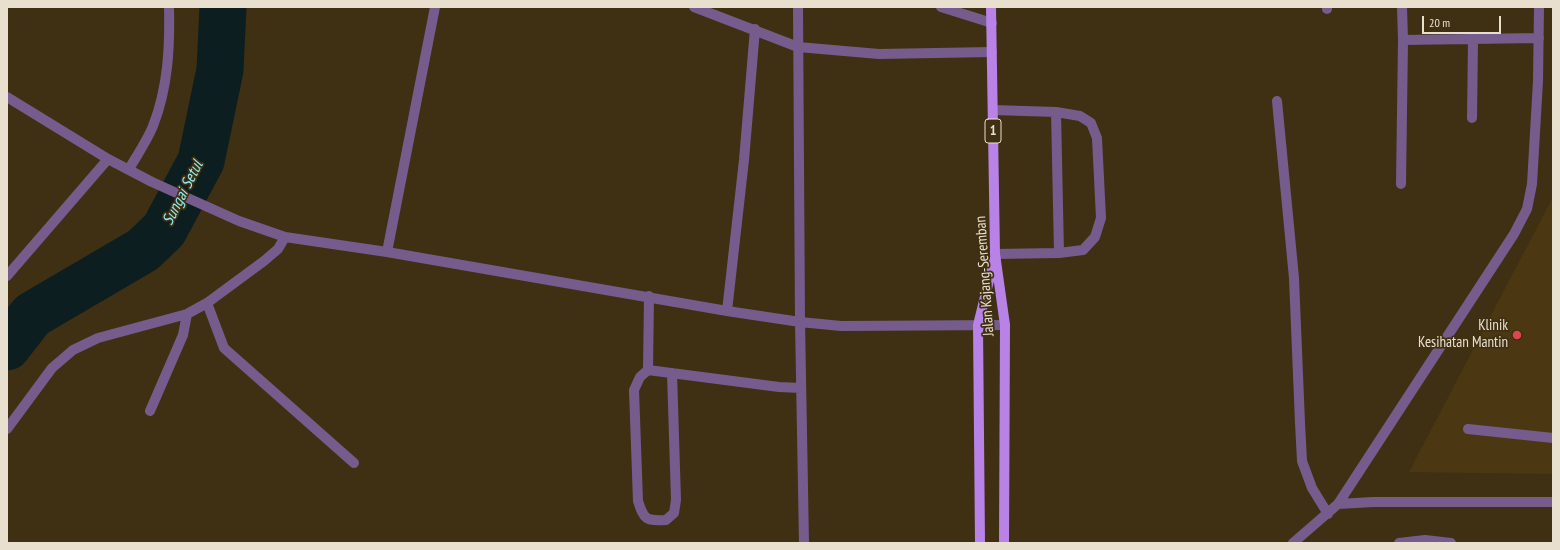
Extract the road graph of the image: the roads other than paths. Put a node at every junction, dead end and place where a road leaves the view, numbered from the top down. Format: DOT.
graph roads {
  1 [pos="168,7"];
  2 [pos="435,7"];
  3 [pos="694,7"];
  4 [pos="798,7"];
  5 [pos="941,7"];
  6 [pos="991,7"];
  7 [pos="1402,7"];
  8 [pos="1539,7"];
  9 [pos="992,24"];
  10 [pos="755,29"];
  11 [pos="1539,38"];
  12 [pos="1403,40"];
  13 [pos="1473,40"];
  14 [pos="798,47"];
  15 [pos="992,52"];
  16 [pos="7,97"];
  17 [pos="1277,101"];
  18 [pos="993,110"];
  19 [pos="1056,112"];
  20 [pos="1472,118"];
  21 [pos="108,159"];
  22 [pos="129,169"];
  23 [pos="1401,184"];
  24 [pos="285,237"];
  25 [pos="387,252"];
  26 [pos="1059,253"];
  27 [pos="995,254"];
  28 [pos="7,276"];
  29 [pos="649,296"];
  30 [pos="206,303"];
  31 [pos="727,311"];
  32 [pos="188,314"];
  33 [pos="800,322"];
  34 [pos="978,325"];
  35 [pos="1005,325"];
  36 [pos="648,370"];
  37 [pos="672,373"];
  38 [pos="801,388"];
  39 [pos="150,411"];
  40 [pos="7,429"];
  41 [pos="1468,430"];
  42 [pos="1553,438"];
  43 [pos="354,463"];
  44 [pos="1553,502"];
  45 [pos="1338,504"];
  46 [pos="1328,514"];
  47 [pos="804,543"];
  48 [pos="980,543"];
  49 [pos="1004,543"];
  50 [pos="1293,543"];
  51 [pos="1399,543"];
  52 [pos="1451,543"];
  1 -- 22 [label="street"];
  2 -- 25 [label="street"];
  3 -- 10 [label="street"];
  4 -- 14 [label="street"];
  5 -- 9 [label="street"];
  6 -- 9 [label="main road, Jalan Kajang-Seremban / 1"];
  7 -- 12 [label="street"];
  8 -- 11 [label="street"];
  9 -- 15 [label="main road, Jalan Kajang-Seremban / 1"];
  10 -- 14 [label="street"];
  10 -- 31 [label="street"];
  11 -- 13 [label="street"];
  11 -- 45 [label="street"];
  12 -- 13 [label="street"];
  12 -- 23 [label="street"];
  13 -- 20 [label="street"];
  14 -- 15 [label="street"];
  14 -- 33 [label="street"];
  15 -- 18 [label="main road, Jalan Kajang-Seremban / 1"];
  16 -- 21 [label="street"];
  17 -- 46 [label="street"];
  18 -- 19 [label="street"];
  18 -- 27 [label="main road, Jalan Kajang-Seremban / 1"];
  19 -- 26 [label="street"];
  19 -- 26 [label="street"];
  21 -- 22 [label="street"];
  21 -- 28 [label="street"];
  22 -- 24 [label="street"];
  24 -- 25 [label="street"];
  24 -- 30 [label="street"];
  25 -- 29 [label="street"];
  26 -- 27 [label="street"];
  27 -- 34 [label="main road"];
  27 -- 35 [label="main road, Jalan Kajang-Seremban / 1"];
  29 -- 31 [label="street"];
  29 -- 36 [label="street"];
  30 -- 32 [label="street"];
  30 -- 43 [label="street"];
  31 -- 33 [label="street"];
  32 -- 39 [label="street"];
  32 -- 40 [label="street"];
  33 -- 34 [label="street"];
  33 -- 38 [label="street"];
  34 -- 35 [label="street"];
  34 -- 48 [label="main road"];
  35 -- 49 [label="main road, Jalan Kajang-Seremban / 1"];
  36 -- 37 [label="street"];
  36 -- 37 [label="street"];
  37 -- 38 [label="street"];
  38 -- 47 [label="street"];
  41 -- 42 [label="street"];
  44 -- 45 [label="street"];
  45 -- 46 [label="street"];
  46 -- 50 [label="street"];
  51 -- 52 [label="street"];
}
